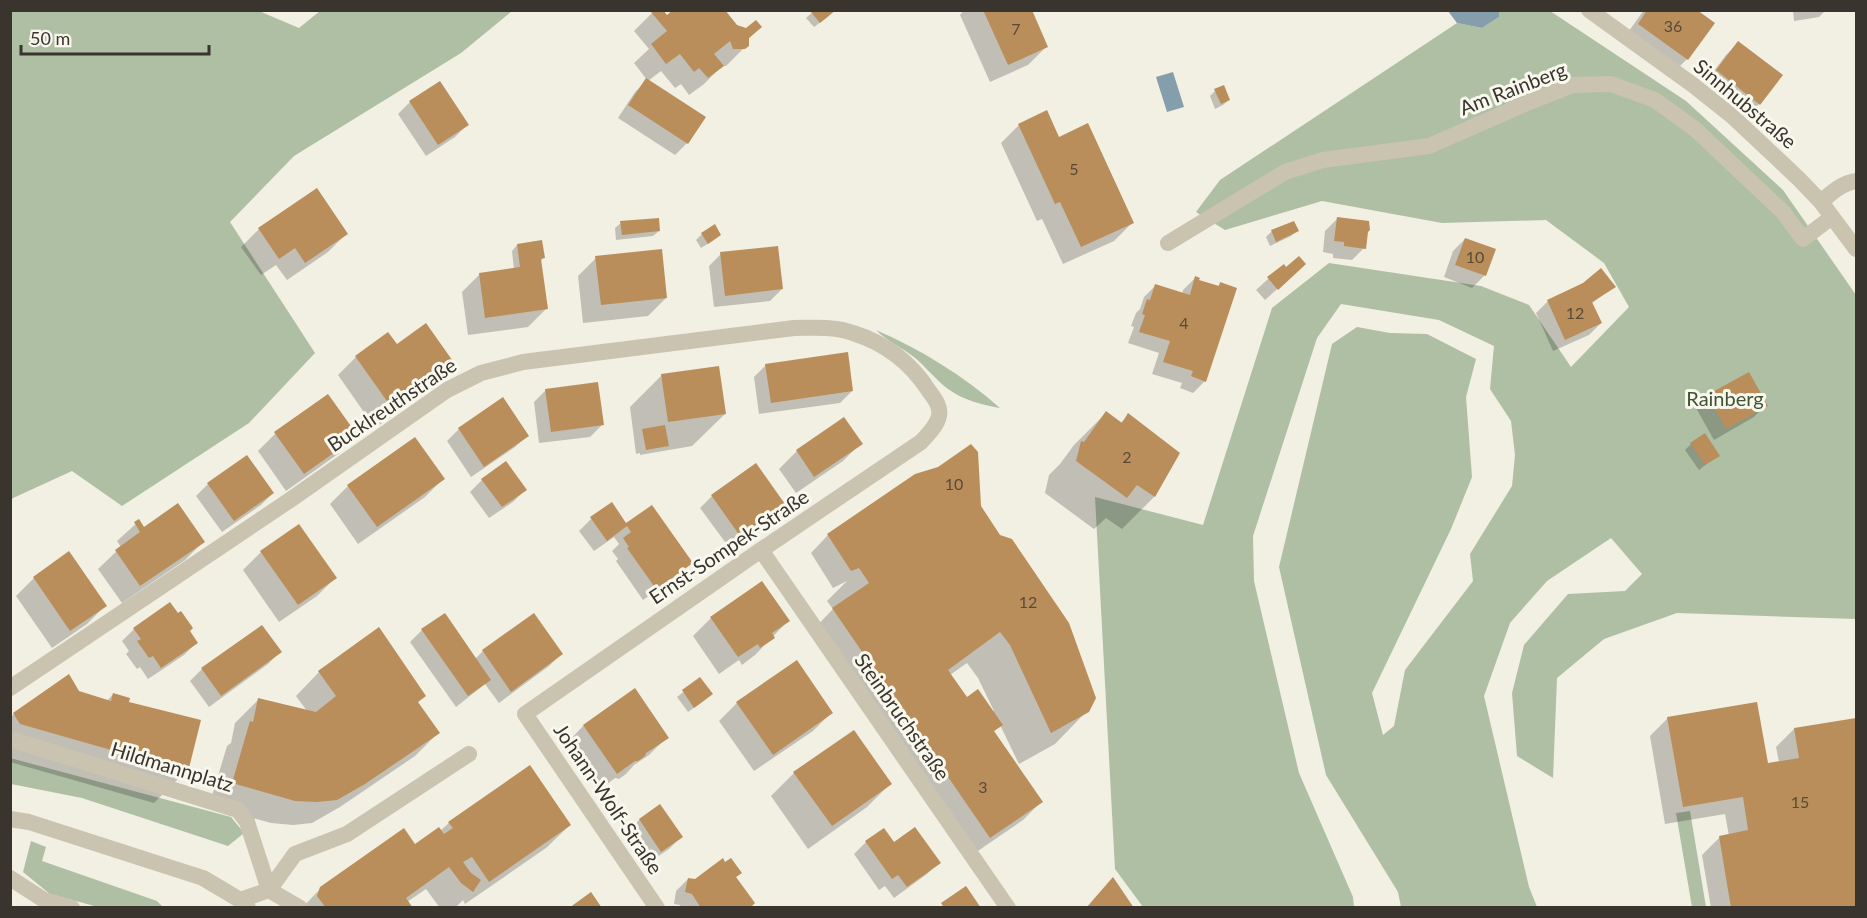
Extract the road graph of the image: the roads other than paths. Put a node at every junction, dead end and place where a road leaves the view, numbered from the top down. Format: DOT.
graph roads {
  1 [pos="1589,10"];
  2 [pos="1857,181"];
  3 [pos="1821,202"];
  4 [pos="1832,217"];
  5 [pos="1168,243"];
  6 [pos="1857,249"];
  7 [pos="938,404"];
  8 [pos="761,550"];
  9 [pos="10,688"];
  10 [pos="525,714"];
  11 [pos="10,740"];
  12 [pos="469,754"];
  13 [pos="10,819"];
  14 [pos="10,878"];
  15 [pos="269,890"];
  16 [pos="241,905"];
  17 [pos="72,908"];
  18 [pos="300,908"];
  19 [pos="657,908"];
  20 [pos="1008,908"];
  1 -- 3 [label="street, Sinnhubstraße"];
  2 -- 3 [label="street"];
  3 -- 4 [label="street, Sinnhubstraße"];
  4 -- 5 [label="street, Am Rainberg"];
  4 -- 6 [label="street, Sinnhubstraße"];
  7 -- 8 [label="street, Ernst-Sompek-Straße"];
  7 -- 9 [label="street, Bucklreuthstraße"];
  8 -- 10 [label="street, Ernst-Sompek-Straße"];
  8 -- 20 [label="street, Steinbruchstraße"];
  10 -- 19 [label="street, Johann-Wolf-Straße"];
  11 -- 15 [label="street, Hildmannplatz"];
  12 -- 15 [label="street"];
  13 -- 16 [label="street"];
  14 -- 17 [label="street"];
  15 -- 16 [label="street"];
  15 -- 18 [label="street"];
}
